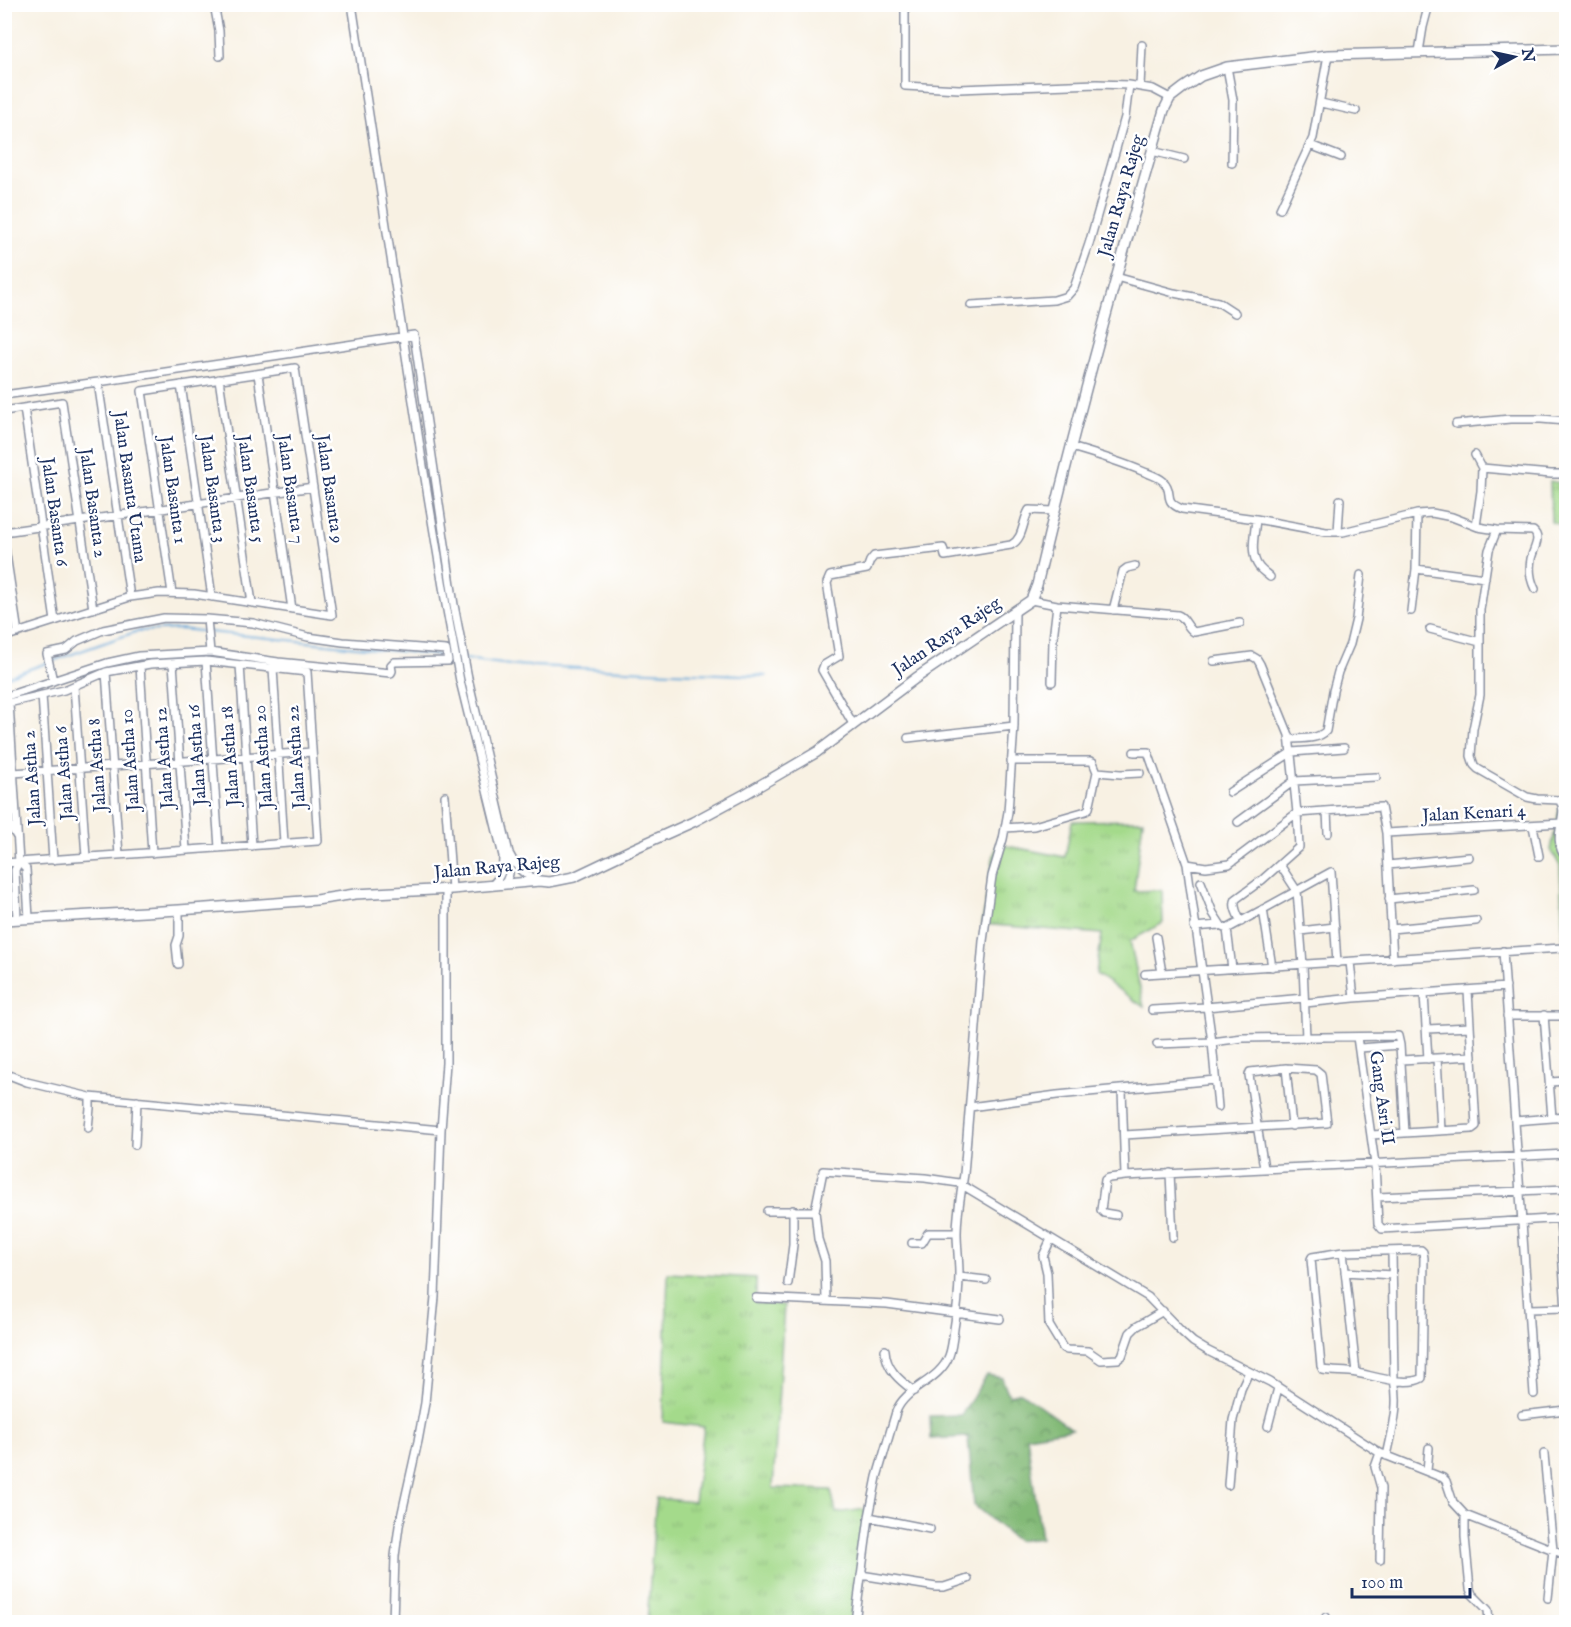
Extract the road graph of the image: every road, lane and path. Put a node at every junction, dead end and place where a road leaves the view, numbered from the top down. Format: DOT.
graph roads {
  1 [pos="214,4"];
  2 [pos="352,4"];
  3 [pos="905,4"];
  4 [pos="1428,8"];
  5 [pos="1142,45"];
  6 [pos="1566,50"];
  7 [pos="1419,52"];
  8 [pos="1328,55"];
  9 [pos="220,56"];
  10 [pos="1227,67"];
  11 [pos="1130,85"];
  12 [pos="1140,86"];
  13 [pos="1170,98"];
  14 [pos="1321,103"];
  15 [pos="1356,111"];
  16 [pos="1310,146"];
  17 [pos="1152,151"];
  18 [pos="1341,157"];
  19 [pos="1184,159"];
  20 [pos="1232,163"];
  21 [pos="1280,209"];
  22 [pos="1116,277"];
  23 [pos="971,305"];
  24 [pos="1235,313"];
  25 [pos="403,337"];
  26 [pos="258,374"];
  27 [pos="219,379"];
  28 [pos="98,382"];
  29 [pos="181,385"];
  30 [pos="4,395"];
  31 [pos="24,408"];
  32 [pos="4,411"];
  33 [pos="1566,421"];
  34 [pos="1456,424"];
  35 [pos="1071,447"];
  36 [pos="1475,454"];
  37 [pos="1482,468"];
  38 [pos="1566,474"];
  39 [pos="313,487"];
  40 [pos="275,492"];
  41 [pos="236,498"];
  42 [pos="1340,500"];
  43 [pos="199,504"];
  44 [pos="160,510"];
  45 [pos="1054,511"];
  46 [pos="1417,514"];
  47 [pos="118,516"];
  48 [pos="1256,519"];
  49 [pos="80,521"];
  50 [pos="1476,526"];
  51 [pos="41,527"];
  52 [pos="1497,530"];
  53 [pos="4,532"];
  54 [pos="1338,532"];
  55 [pos="4,541"];
  56 [pos="1135,566"];
  57 [pos="1416,569"];
  58 [pos="1361,575"];
  59 [pos="1270,577"];
  60 [pos="1485,578"];
  61 [pos="1535,589"];
  62 [pos="172,593"];
  63 [pos="130,597"];
  64 [pos="212,597"];
  65 [pos="1031,600"];
  66 [pos="252,603"];
  67 [pos="1057,605"];
  68 [pos="93,609"];
  69 [pos="292,609"];
  70 [pos="1113,610"];
  71 [pos="1015,611"];
  72 [pos="1411,611"];
  73 [pos="55,621"];
  74 [pos="207,622"];
  75 [pos="1240,623"];
  76 [pos="1430,630"];
  77 [pos="18,633"];
  78 [pos="4,637"];
  79 [pos="1480,642"];
  80 [pos="210,652"];
  81 [pos="206,661"];
  82 [pos="1214,661"];
  83 [pos="173,663"];
  84 [pos="240,664"];
  85 [pos="140,666"];
  86 [pos="273,668"];
  87 [pos="106,672"];
  88 [pos="53,681"];
  89 [pos="1052,682"];
  90 [pos="74,686"];
  91 [pos="42,695"];
  92 [pos="6,701"];
  93 [pos="854,724"];
  94 [pos="1014,726"];
  95 [pos="908,738"];
  96 [pos="1290,740"];
  97 [pos="4,747"];
  98 [pos="1344,748"];
  99 [pos="312,752"];
  100 [pos="1134,752"];
  101 [pos="1292,752"];
  102 [pos="279,754"];
  103 [pos="246,757"];
  104 [pos="213,759"];
  105 [pos="13,761"];
  106 [pos="1011,761"];
  107 [pos="180,762"];
  108 [pos="146,764"];
  109 [pos="113,766"];
  110 [pos="80,769"];
  111 [pos="47,771"];
  112 [pos="1097,772"];
  113 [pos="14,773"];
  114 [pos="1140,773"];
  115 [pos="1376,777"];
  116 [pos="1294,781"];
  117 [pos="1230,792"];
  118 [pos="445,796"];
  119 [pos="1327,811"];
  120 [pos="1297,813"];
  121 [pos="4,816"];
  122 [pos="1238,822"];
  123 [pos="1562,823"];
  124 [pos="1533,826"];
  125 [pos="1005,828"];
  126 [pos="1328,833"];
  127 [pos="1386,833"];
  128 [pos="18,839"];
  129 [pos="284,843"];
  130 [pos="252,846"];
  131 [pos="219,848"];
  132 [pos="186,850"];
  133 [pos="152,853"];
  134 [pos="509,853"];
  135 [pos="119,855"];
  136 [pos="1539,856"];
  137 [pos="86,857"];
  138 [pos="1469,857"];
  139 [pos="1566,858"];
  140 [pos="53,860"];
  141 [pos="19,862"];
  142 [pos="4,863"];
  143 [pos="1186,864"];
  144 [pos="1280,865"];
  145 [pos="1388,865"];
  146 [pos="540,881"];
  147 [pos="1202,882"];
  148 [pos="505,884"];
  149 [pos="491,886"];
  150 [pos="449,889"];
  151 [pos="1474,890"];
  152 [pos="1297,891"];
  153 [pos="1389,899"];
  154 [pos="1263,909"];
  155 [pos="178,910"];
  156 [pos="29,918"];
  157 [pos="17,919"];
  158 [pos="4,920"];
  159 [pos="1476,921"];
  160 [pos="1241,922"];
  161 [pos="1219,925"];
  162 [pos="1194,927"];
  163 [pos="1335,927"];
  164 [pos="1227,928"];
  165 [pos="1391,929"];
  166 [pos="1300,931"];
  167 [pos="1156,937"];
  168 [pos="1566,946"];
  169 [pos="1503,951"];
  170 [pos="1393,959"];
  171 [pos="1350,962"];
  172 [pos="1337,963"];
  173 [pos="178,964"];
  174 [pos="1303,965"];
  175 [pos="1272,966"];
  176 [pos="1232,969"];
  177 [pos="1201,971"];
  178 [pos="1162,973"];
  179 [pos="1145,974"];
  180 [pos="1506,987"];
  181 [pos="1468,991"];
  182 [pos="1424,994"];
  183 [pos="1354,998"];
  184 [pos="1304,1001"];
  185 [pos="1206,1007"];
  186 [pos="1152,1010"];
  187 [pos="1544,1015"];
  188 [pos="1507,1016"];
  189 [pos="1566,1016"];
  190 [pos="1470,1027"];
  191 [pos="1427,1029"];
  192 [pos="1357,1037"];
  193 [pos="1306,1038"];
  194 [pos="1212,1042"];
  195 [pos="1157,1044"];
  196 [pos="1400,1045"];
  197 [pos="1360,1048"];
  198 [pos="1472,1056"];
  199 [pos="1437,1058"];
  200 [pos="1428,1059"];
  201 [pos="1401,1060"];
  202 [pos="1286,1068"];
  203 [pos="4,1073"];
  204 [pos="1215,1080"];
  205 [pos="1550,1082"];
  206 [pos="1566,1082"];
  207 [pos="1122,1090"];
  208 [pos="90,1097"];
  209 [pos="137,1101"];
  210 [pos="970,1107"];
  211 [pos="1218,1107"];
  212 [pos="1566,1117"];
  213 [pos="1552,1118"];
  214 [pos="1515,1121"];
  215 [pos="1292,1126"];
  216 [pos="88,1128"];
  217 [pos="1258,1128"];
  218 [pos="441,1130"];
  219 [pos="1441,1131"];
  220 [pos="1405,1133"];
  221 [pos="1127,1135"];
  222 [pos="1371,1135"];
  223 [pos="135,1145"];
  224 [pos="1566,1154"];
  225 [pos="1518,1156"];
  226 [pos="1375,1164"];
  227 [pos="1264,1168"];
  228 [pos="1170,1173"];
  229 [pos="1125,1176"];
  230 [pos="962,1185"];
  231 [pos="1566,1189"];
  232 [pos="1520,1191"];
  233 [pos="1377,1197"];
  234 [pos="767,1210"];
  235 [pos="793,1210"];
  236 [pos="815,1211"];
  237 [pos="1116,1215"];
  238 [pos="1563,1218"];
  239 [pos="1522,1221"];
  240 [pos="957,1233"];
  241 [pos="1173,1237"];
  242 [pos="1051,1239"];
  243 [pos="912,1244"];
  244 [pos="1343,1252"];
  245 [pos="1392,1252"];
  246 [pos="1346,1272"];
  247 [pos="1392,1275"];
  248 [pos="959,1277"];
  249 [pos="986,1280"];
  250 [pos="788,1283"];
  251 [pos="756,1298"];
  252 [pos="826,1300"];
  253 [pos="1528,1309"];
  254 [pos="1566,1309"];
  255 [pos="1163,1311"];
  256 [pos="956,1314"];
  257 [pos="1000,1319"];
  258 [pos="885,1350"];
  259 [pos="1249,1372"];
  260 [pos="1356,1372"];
  261 [pos="1394,1380"];
  262 [pos="1278,1388"];
  263 [pos="914,1391"];
  264 [pos="1534,1394"];
  265 [pos="1566,1410"];
  266 [pos="1522,1414"];
  267 [pos="1268,1426"];
  268 [pos="1429,1448"];
  269 [pos="1383,1454"];
  270 [pos="1544,1454"];
  271 [pos="1428,1472"];
  272 [pos="1228,1485"];
  273 [pos="1465,1515"];
  274 [pos="869,1517"];
  275 [pos="930,1529"];
  276 [pos="1553,1550"];
  277 [pos="1566,1556"];
  278 [pos="1380,1560"];
  279 [pos="861,1575"];
  280 [pos="968,1579"];
  281 [pos="1548,1598"];
  282 [pos="393,1623"];
  283 [pos="855,1623"];
  284 [pos="1489,1623"];
  1 -- 9 [label="street"];
  2 -- 25 [label="street"];
  3 -- 11 [label="street"];
  4 -- 7 [label="street"];
  5 -- 12 [label="street"];
  6 -- 7 [label="main road"];
  7 -- 8 [label="main road"];
  8 -- 10 [label="main road"];
  8 -- 14 [label="street"];
  10 -- 13 [label="main road"];
  10 -- 20 [label="street"];
  11 -- 12 [label="street"];
  11 -- 23 [label="street"];
  12 -- 13 [label="street"];
  13 -- 17 [label="main road, Jalan Raya Rajeg"];
  14 -- 15 [label="street"];
  14 -- 16 [label="street"];
  16 -- 18 [label="street"];
  16 -- 21 [label="street"];
  17 -- 19 [label="street"];
  17 -- 22 [label="main road, Jalan Raya Rajeg"];
  22 -- 24 [label="street"];
  22 -- 35 [label="main road, Jalan Raya Rajeg"];
  25 -- 28 [label="street"];
  25 -- 134 [label="street"];
  25 -- 149 [label="street"];
  26 -- 27 [label="street"];
  26 -- 39 [label="street, Jalan Basanta 9"];
  26 -- 40 [label="street, Jalan Basanta 7"];
  27 -- 29 [label="street"];
  27 -- 41 [label="street, Jalan Basanta 5"];
  28 -- 30 [label="street"];
  28 -- 47 [label="street, Jalan Basanta Utama"];
  29 -- 43 [label="street, Jalan Basanta 3"];
  29 -- 44 [label="street, Jalan Basanta 1"];
  31 -- 32 [label="street"];
  31 -- 49 [label="street, Jalan Basanta 2"];
  31 -- 51 [label="street, Jalan Basanta 6"];
  33 -- 34 [label="street"];
  35 -- 45 [label="main road, Jalan Raya Rajeg"];
  35 -- 48 [label="street"];
  36 -- 37 [label="street"];
  37 -- 38 [label="street"];
  37 -- 50 [label="street"];
  39 -- 40 [label="street"];
  39 -- 69 [label="street, Jalan Basanta 9"];
  40 -- 41 [label="street"];
  40 -- 69 [label="street, Jalan Basanta 7"];
  41 -- 43 [label="street"];
  41 -- 66 [label="street, Jalan Basanta 5"];
  42 -- 54 [label="street"];
  43 -- 44 [label="street"];
  43 -- 64 [label="street, Jalan Basanta 3"];
  44 -- 47 [label="street"];
  44 -- 62 [label="street, Jalan Basanta 1"];
  45 -- 65 [label="main road, Jalan Raya Rajeg"];
  45 -- 93 [label="street"];
  46 -- 50 [label="street"];
  46 -- 54 [label="street"];
  46 -- 57 [label="street"];
  47 -- 49 [label="street"];
  47 -- 63 [label="street, Jalan Basanta Utama"];
  48 -- 54 [label="street"];
  48 -- 59 [label="street"];
  49 -- 51 [label="street"];
  49 -- 68 [label="street, Jalan Basanta 2"];
  50 -- 52 [label="street"];
  51 -- 53 [label="street"];
  51 -- 73 [label="street, Jalan Basanta 6"];
  52 -- 60 [label="street"];
  52 -- 61 [label="street"];
  55 -- 77 [label="street"];
  56 -- 70 [label="street"];
  57 -- 60 [label="street"];
  57 -- 72 [label="street"];
  58 -- 96 [label="street"];
  60 -- 79 [label="street"];
  62 -- 63 [label="street"];
  62 -- 64 [label="street"];
  63 -- 68 [label="street"];
  64 -- 66 [label="street"];
  65 -- 67 [label="street"];
  65 -- 71 [label="main road, Jalan Raya Rajeg"];
  66 -- 69 [label="street"];
  67 -- 70 [label="street"];
  67 -- 89 [label="street"];
  68 -- 73 [label="street"];
  70 -- 75 [label="street"];
  71 -- 93 [label="main road, Jalan Raya Rajeg"];
  71 -- 94 [label="street"];
  73 -- 77 [label="street"];
  74 -- 80 [label="street"];
  74 -- 80 [label="street"];
  74 -- 88 [label="street"];
  76 -- 79 [label="street"];
  77 -- 78 [label="street"];
  79 -- 123 [label="street"];
  80 -- 88 [label="street"];
  81 -- 83 [label="street"];
  81 -- 84 [label="street"];
  81 -- 104 [label="street, Jalan Astha 16"];
  82 -- 96 [label="street"];
  83 -- 85 [label="street"];
  83 -- 107 [label="street, Jalan Astha 12"];
  84 -- 86 [label="street"];
  84 -- 103 [label="street, Jalan Astha 18"];
  85 -- 87 [label="street"];
  85 -- 108 [label="street, Jalan Astha 10"];
  86 -- 99 [label="street, Jalan Astha 22"];
  86 -- 102 [label="street, Jalan Astha 20"];
  87 -- 90 [label="street"];
  87 -- 109 [label="street, Jalan Astha 8"];
  88 -- 92 [label="street"];
  90 -- 91 [label="street"];
  90 -- 110 [label="street, Jalan Astha 6"];
  91 -- 92 [label="street"];
  91 -- 111 [label="street, Jalan Astha 2"];
  92 -- 105 [label="street"];
  93 -- 146 [label="main road, Jalan Raya Rajeg"];
  94 -- 95 [label="street"];
  94 -- 106 [label="street"];
  96 -- 101 [label="street"];
  97 -- 105 [label="street"];
  98 -- 101 [label="street"];
  99 -- 102 [label="street"];
  99 -- 129 [label="street, Jalan Astha 22"];
  100 -- 143 [label="street"];
  101 -- 116 [label="street"];
  101 -- 117 [label="street"];
  102 -- 103 [label="street"];
  102 -- 129 [label="street, Jalan Astha 20"];
  103 -- 104 [label="street"];
  103 -- 130 [label="street, Jalan Astha 18"];
  104 -- 107 [label="street"];
  104 -- 131 [label="street, Jalan Astha 16"];
  105 -- 113 [label="street"];
  106 -- 112 [label="street"];
  106 -- 125 [label="street"];
  107 -- 108 [label="street"];
  107 -- 132 [label="street, Jalan Astha 12"];
  108 -- 109 [label="street"];
  108 -- 133 [label="street, Jalan Astha 10"];
  109 -- 110 [label="street"];
  109 -- 135 [label="street, Jalan Astha 8"];
  110 -- 111 [label="street"];
  110 -- 137 [label="street, Jalan Astha 6"];
  111 -- 113 [label="street"];
  111 -- 140 [label="street, Jalan Astha 2"];
  112 -- 114 [label="street"];
  112 -- 125 [label="street"];
  113 -- 128 [label="street"];
  115 -- 116 [label="street"];
  116 -- 120 [label="street"];
  116 -- 122 [label="street"];
  118 -- 150 [label="street"];
  119 -- 120 [label="street"];
  119 -- 126 [label="street"];
  119 -- 127 [label="street"];
  120 -- 143 [label="street"];
  120 -- 144 [label="street"];
  121 -- 128 [label="street"];
  123 -- 124 [label="street, Jalan Kenari 4"];
  123 -- 139 [label="street"];
  124 -- 127 [label="street, Jalan Kenari 4"];
  124 -- 136 [label="street"];
  125 -- 210 [label="street"];
  127 -- 145 [label="street"];
  128 -- 141 [label="street"];
  129 -- 130 [label="street"];
  130 -- 131 [label="street"];
  131 -- 132 [label="street"];
  132 -- 133 [label="street"];
  133 -- 135 [label="street"];
  134 -- 146 [label="street"];
  134 -- 148 [label="street"];
  135 -- 137 [label="street"];
  137 -- 140 [label="street"];
  138 -- 145 [label="street"];
  140 -- 141 [label="street"];
  141 -- 142 [label="street"];
  141 -- 156 [label="street"];
  141 -- 157 [label="street"];
  143 -- 162 [label="street"];
  144 -- 152 [label="street"];
  144 -- 160 [label="street"];
  145 -- 153 [label="street"];
  146 -- 148 [label="main road, Jalan Raya Rajeg"];
  147 -- 161 [label="street"];
  148 -- 149 [label="main road, Jalan Raya Rajeg"];
  149 -- 150 [label="main road, Jalan Raya Rajeg"];
  150 -- 155 [label="main road, Jalan Raya Rajeg"];
  150 -- 218 [label="street"];
  151 -- 153 [label="street"];
  152 -- 154 [label="street"];
  152 -- 163 [label="street"];
  152 -- 166 [label="street"];
  153 -- 165 [label="street"];
  154 -- 160 [label="street"];
  154 -- 175 [label="street"];
  155 -- 156 [label="main road, Jalan Raya Rajeg"];
  155 -- 173 [label="street"];
  156 -- 157 [label="main road, Jalan Raya Rajeg"];
  157 -- 158 [label="main road, Jalan Raya Rajeg"];
  159 -- 165 [label="street"];
  160 -- 164 [label="street"];
  161 -- 162 [label="street"];
  161 -- 164 [label="street"];
  162 -- 177 [label="street"];
  163 -- 166 [label="street"];
  163 -- 172 [label="street"];
  164 -- 176 [label="street"];
  165 -- 170 [label="street"];
  166 -- 174 [label="street"];
  167 -- 178 [label="street"];
  168 -- 169 [label="street"];
  169 -- 170 [label="street"];
  169 -- 180 [label="street"];
  170 -- 171 [label="street"];
  171 -- 172 [label="street"];
  171 -- 183 [label="street"];
  172 -- 174 [label="street"];
  174 -- 175 [label="street"];
  174 -- 184 [label="street"];
  175 -- 176 [label="street"];
  176 -- 177 [label="street"];
  177 -- 178 [label="street"];
  177 -- 185 [label="street"];
  178 -- 179 [label="street"];
  180 -- 181 [label="street"];
  180 -- 188 [label="street"];
  181 -- 182 [label="street"];
  181 -- 190 [label="street"];
  182 -- 183 [label="street"];
  182 -- 191 [label="street"];
  183 -- 184 [label="street"];
  184 -- 185 [label="street"];
  184 -- 193 [label="street"];
  185 -- 186 [label="street"];
  185 -- 194 [label="street"];
  187 -- 188 [label="street"];
  187 -- 189 [label="street"];
  187 -- 205 [label="street"];
  188 -- 214 [label="street"];
  190 -- 191 [label="street"];
  190 -- 198 [label="street"];
  191 -- 200 [label="street"];
  192 -- 193 [label="street"];
  192 -- 196 [label="street"];
  192 -- 197 [label="street, Gang Asri II"];
  193 -- 194 [label="street"];
  194 -- 195 [label="street"];
  194 -- 204 [label="street"];
  196 -- 197 [label="street"];
  196 -- 201 [label="street"];
  197 -- 222 [label="street, Gang Asri II"];
  198 -- 199 [label="street"];
  198 -- 219 [label="street"];
  199 -- 200 [label="street"];
  199 -- 219 [label="street"];
  200 -- 201 [label="street"];
  201 -- 220 [label="street"];
  202 -- 215 [label="street"];
  202 -- 215 [label="street"];
  202 -- 217 [label="street"];
  203 -- 208 [label="street"];
  204 -- 207 [label="street"];
  204 -- 211 [label="street"];
  205 -- 206 [label="street"];
  205 -- 213 [label="street"];
  207 -- 210 [label="street"];
  207 -- 221 [label="street"];
  208 -- 209 [label="street"];
  208 -- 216 [label="street"];
  209 -- 218 [label="street"];
  209 -- 223 [label="street"];
  210 -- 230 [label="street"];
  212 -- 213 [label="street"];
  213 -- 214 [label="street"];
  214 -- 225 [label="street"];
  215 -- 217 [label="street"];
  217 -- 221 [label="street"];
  217 -- 227 [label="street"];
  218 -- 282 [label="street"];
  219 -- 220 [label="street"];
  220 -- 222 [label="street"];
  221 -- 229 [label="street"];
  222 -- 226 [label="street, Gang Asri II"];
  224 -- 225 [label="street"];
  225 -- 226 [label="street"];
  225 -- 232 [label="street"];
  226 -- 227 [label="street"];
  226 -- 233 [label="street, Gang Asri II"];
  227 -- 228 [label="street"];
  228 -- 229 [label="street"];
  228 -- 241 [label="street"];
  229 -- 237 [label="street"];
  230 -- 236 [label="street"];
  230 -- 240 [label="street"];
  230 -- 242 [label="street"];
  231 -- 232 [label="street"];
  232 -- 233 [label="street"];
  232 -- 239 [label="street"];
  233 -- 239 [label="street, Gang Asri II"];
  234 -- 235 [label="street"];
  235 -- 236 [label="street"];
  235 -- 250 [label="street"];
  236 -- 252 [label="street"];
  238 -- 239 [label="street"];
  238 -- 254 [label="street"];
  239 -- 253 [label="street"];
  240 -- 243 [label="street"];
  240 -- 248 [label="street"];
  242 -- 255 [label="street"];
  242 -- 255 [label="street"];
  244 -- 245 [label="street"];
  244 -- 246 [label="street"];
  244 -- 260 [label="street"];
  245 -- 247 [label="street"];
  245 -- 261 [label="street"];
  246 -- 247 [label="street"];
  246 -- 260 [label="street"];
  247 -- 261 [label="street"];
  248 -- 249 [label="street"];
  248 -- 256 [label="street"];
  251 -- 252 [label="street"];
  252 -- 256 [label="street"];
  253 -- 254 [label="street"];
  253 -- 264 [label="street"];
  255 -- 259 [label="street"];
  256 -- 257 [label="street"];
  256 -- 263 [label="street"];
  258 -- 263 [label="street"];
  259 -- 262 [label="street"];
  259 -- 272 [label="street"];
  260 -- 261 [label="street"];
  261 -- 269 [label="street"];
  262 -- 267 [label="street"];
  262 -- 269 [label="street"];
  263 -- 274 [label="street"];
  265 -- 266 [label="street"];
  268 -- 271 [label="street"];
  269 -- 271 [label="street"];
  269 -- 278 [label="street"];
  270 -- 276 [label="street"];
  271 -- 273 [label="street"];
  273 -- 276 [label="street"];
  273 -- 284 [label="street"];
  274 -- 275 [label="street"];
  274 -- 279 [label="street"];
  276 -- 277 [label="street"];
  276 -- 281 [label="street"];
  279 -- 280 [label="street"];
  279 -- 283 [label="street"];
}
